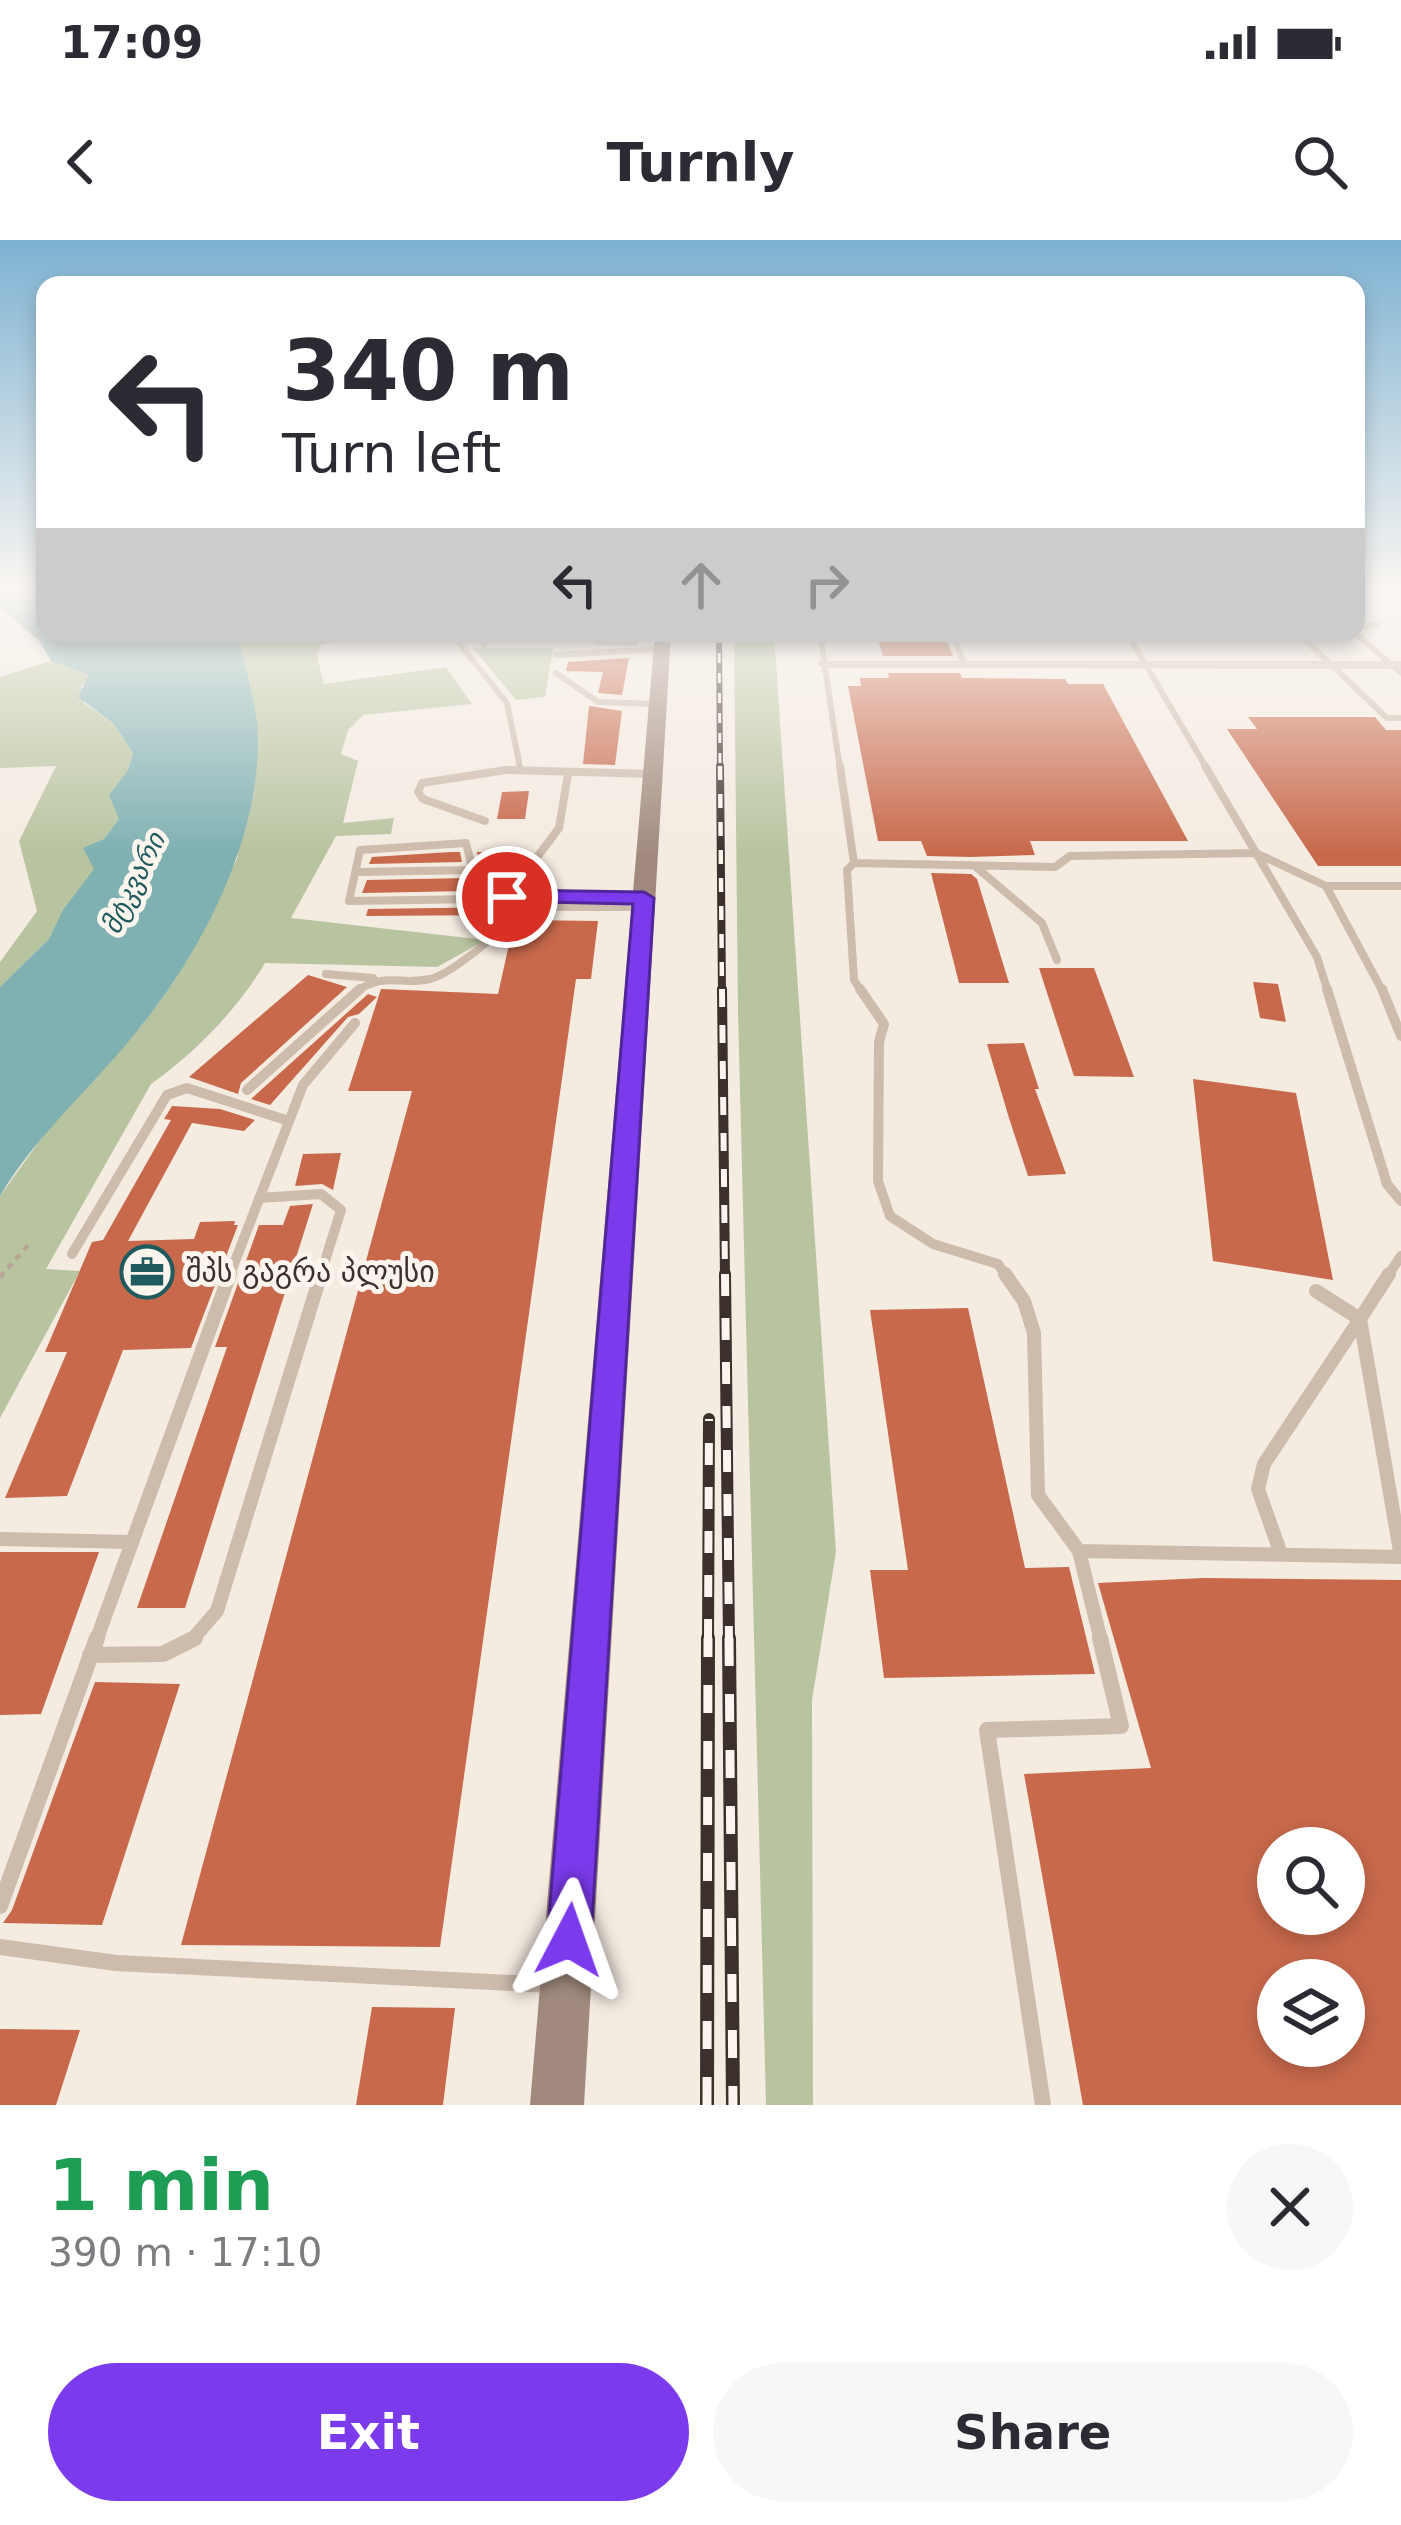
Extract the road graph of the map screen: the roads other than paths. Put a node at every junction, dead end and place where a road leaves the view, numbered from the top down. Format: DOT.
graph roads {
  1 [pos="488,679"];
  2 [pos="565,679"];
  3 [pos="660,679"];
  4 [pos="825,679"];
  5 [pos="1153,679"];
  6 [pos="1344,679"];
  7 [pos="658,704"];
  8 [pos="1401,718"];
  9 [pos="520,767"];
  10 [pos="568,774"];
  11 [pos="653,774"];
  12 [pos="485,821"];
  13 [pos="1256,853"];
  14 [pos="854,863"];
  15 [pos="976,866"];
  16 [pos="473,870"];
  17 [pos="356,872"];
  18 [pos="1326,886"];
  19 [pos="1401,886"];
  20 [pos="507,897"];
  21 [pos="480,900"];
  22 [pos="644,903"];
  23 [pos="1058,960"];
  24 [pos="326,974"];
  25 [pos="376,978"];
  26 [pos="356,1023"];
  27 [pos="1401,1036"];
  28 [pos="247,1090"];
  29 [pos="286,1120"];
  30 [pos="259,1198"];
  31 [pos="1401,1201"];
  32 [pos="72,1254"];
  33 [pos="1401,1256"];
  34 [pos="1316,1291"];
  35 [pos="1360,1319"];
  36 [pos="0,1540"];
  37 [pos="131,1542"];
  38 [pos="1079,1551"];
  39 [pos="1281,1555"];
  40 [pos="90,1655"];
  41 [pos="0,1906"];
  42 [pos="0,1947"];
  43 [pos="566,1986"];
  44 [pos="557,2105"];
  45 [pos="1043,2105"];
  1 -- 9 [label="lane"];
  2 -- 7 [label="lane"];
  3 -- 7 [label="main road"];
  4 -- 14 [label="lane"];
  5 -- 13 [label="lane"];
  6 -- 8 [label="lane"];
  7 -- 11 [label="main road"];
  9 -- 10 [label="lane"];
  9 -- 12 [label="lane"];
  10 -- 11 [label="lane"];
  10 -- 20 [label="lane"];
  11 -- 22 [label="main road"];
  13 -- 15 [label="lane"];
  13 -- 18 [label="lane"];
  13 -- 31 [label="lane"];
  14 -- 15 [label="lane"];
  14 -- 38 [label="lane"];
  15 -- 23 [label="lane"];
  16 -- 17 [label="lane"];
  16 -- 17 [label="lane"];
  16 -- 21 [label="lane"];
  17 -- 21 [label="lane"];
  18 -- 19 [label="lane"];
  18 -- 27 [label="lane"];
  20 -- 21 [label="lane"];
  20 -- 22 [label="lane"];
  22 -- 25 [label="lane"];
  22 -- 43 [label="main road"];
  24 -- 25 [label="lane"];
  25 -- 28 [label="lane"];
  26 -- 29 [label="lane"];
  29 -- 30 [label="lane"];
  29 -- 32 [label="lane"];
  30 -- 37 [label="lane"];
  30 -- 40 [label="lane"];
  33 -- 35 [label="lane"];
  34 -- 35 [label="lane"];
  35 -- 39 [label="lane"];
  35 -- 39 [label="lane"];
  36 -- 37 [label="lane"];
  37 -- 40 [label="lane"];
  38 -- 39 [label="lane"];
  38 -- 45 [label="lane"];
  40 -- 41 [label="lane"];
  42 -- 43 [label="lane"];
  43 -- 44 [label="main road"];
}
